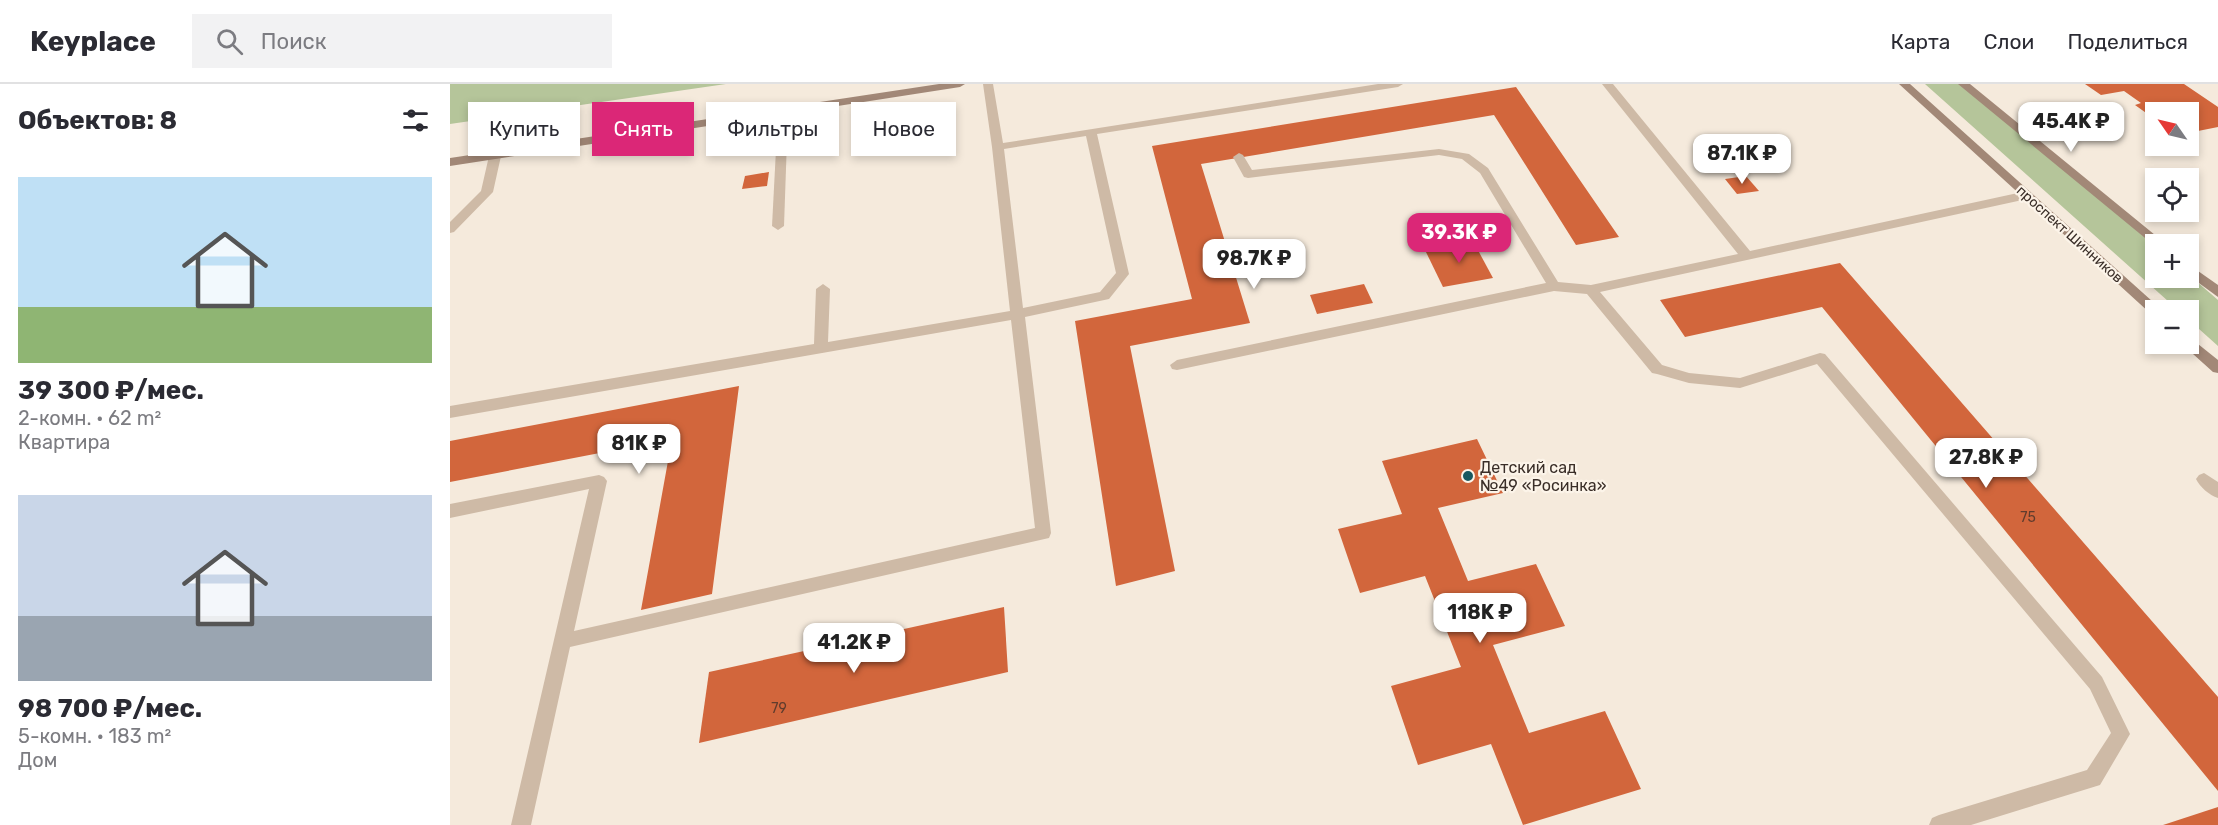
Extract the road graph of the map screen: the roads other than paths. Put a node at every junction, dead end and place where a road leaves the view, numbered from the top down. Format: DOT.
graph roads {
  1 [pos="960,84"];
  2 [pos="988,84"];
  3 [pos="1398,84"];
  4 [pos="1607,84"];
  5 [pos="1904,84"];
  6 [pos="1963,84"];
  7 [pos="839,102"];
  8 [pos="706,123"];
  9 [pos="1091,132"];
  10 [pos="580,143"];
  11 [pos="998,147"];
  12 [pos="495,156"];
  13 [pos="781,156"];
  14 [pos="1239,158"];
  15 [pos="450,162"];
  16 [pos="2027,195"];
  17 [pos="777,226"];
  18 [pos="450,229"];
  19 [pos="2148,234"];
  20 [pos="1747,256"];
  21 [pos="2199,277"];
  22 [pos="1554,286"];
  23 [pos="823,289"];
  24 [pos="1591,290"];
  25 [pos="2218,292"];
  26 [pos="2145,301"];
  27 [pos="1018,314"];
  28 [pos="820,347"];
  29 [pos="2199,351"];
  30 [pos="1177,365"];
  31 [pos="2218,368"];
  32 [pos="450,412"];
  33 [pos="2204,478"];
  34 [pos="2218,492"];
  35 [pos="450,511"];
  36 [pos="563,641"];
  37 [pos="521,825"];
  38 [pos="1940,825"];
  1 -- 7 [label="street"];
  2 -- 11 [label="lane"];
  3 -- 9 [label="lane"];
  4 -- 20 [label="lane"];
  5 -- 16 [label="street, проспект Шинников"];
  6 -- 19 [label="street"];
  8 -- 10 [label="street"];
  9 -- 11 [label="lane"];
  9 -- 27 [label="lane"];
  11 -- 27 [label="lane"];
  12 -- 15 [label="street"];
  12 -- 18 [label="lane"];
  13 -- 17 [label="lane"];
  14 -- 22 [label="lane"];
  16 -- 20 [label="lane"];
  16 -- 26 [label="street, проспект Шинников"];
  20 -- 24 [label="lane"];
  21 -- 25 [label="street"];
  22 -- 24 [label="lane"];
  22 -- 30 [label="lane"];
  23 -- 28 [label="lane"];
  24 -- 38 [label="lane"];
  27 -- 28 [label="lane"];
  27 -- 36 [label="lane"];
  28 -- 32 [label="lane"];
  29 -- 31 [label="street"];
  33 -- 34 [label="lane"];
  35 -- 36 [label="lane"];
  36 -- 37 [label="lane"];
}
